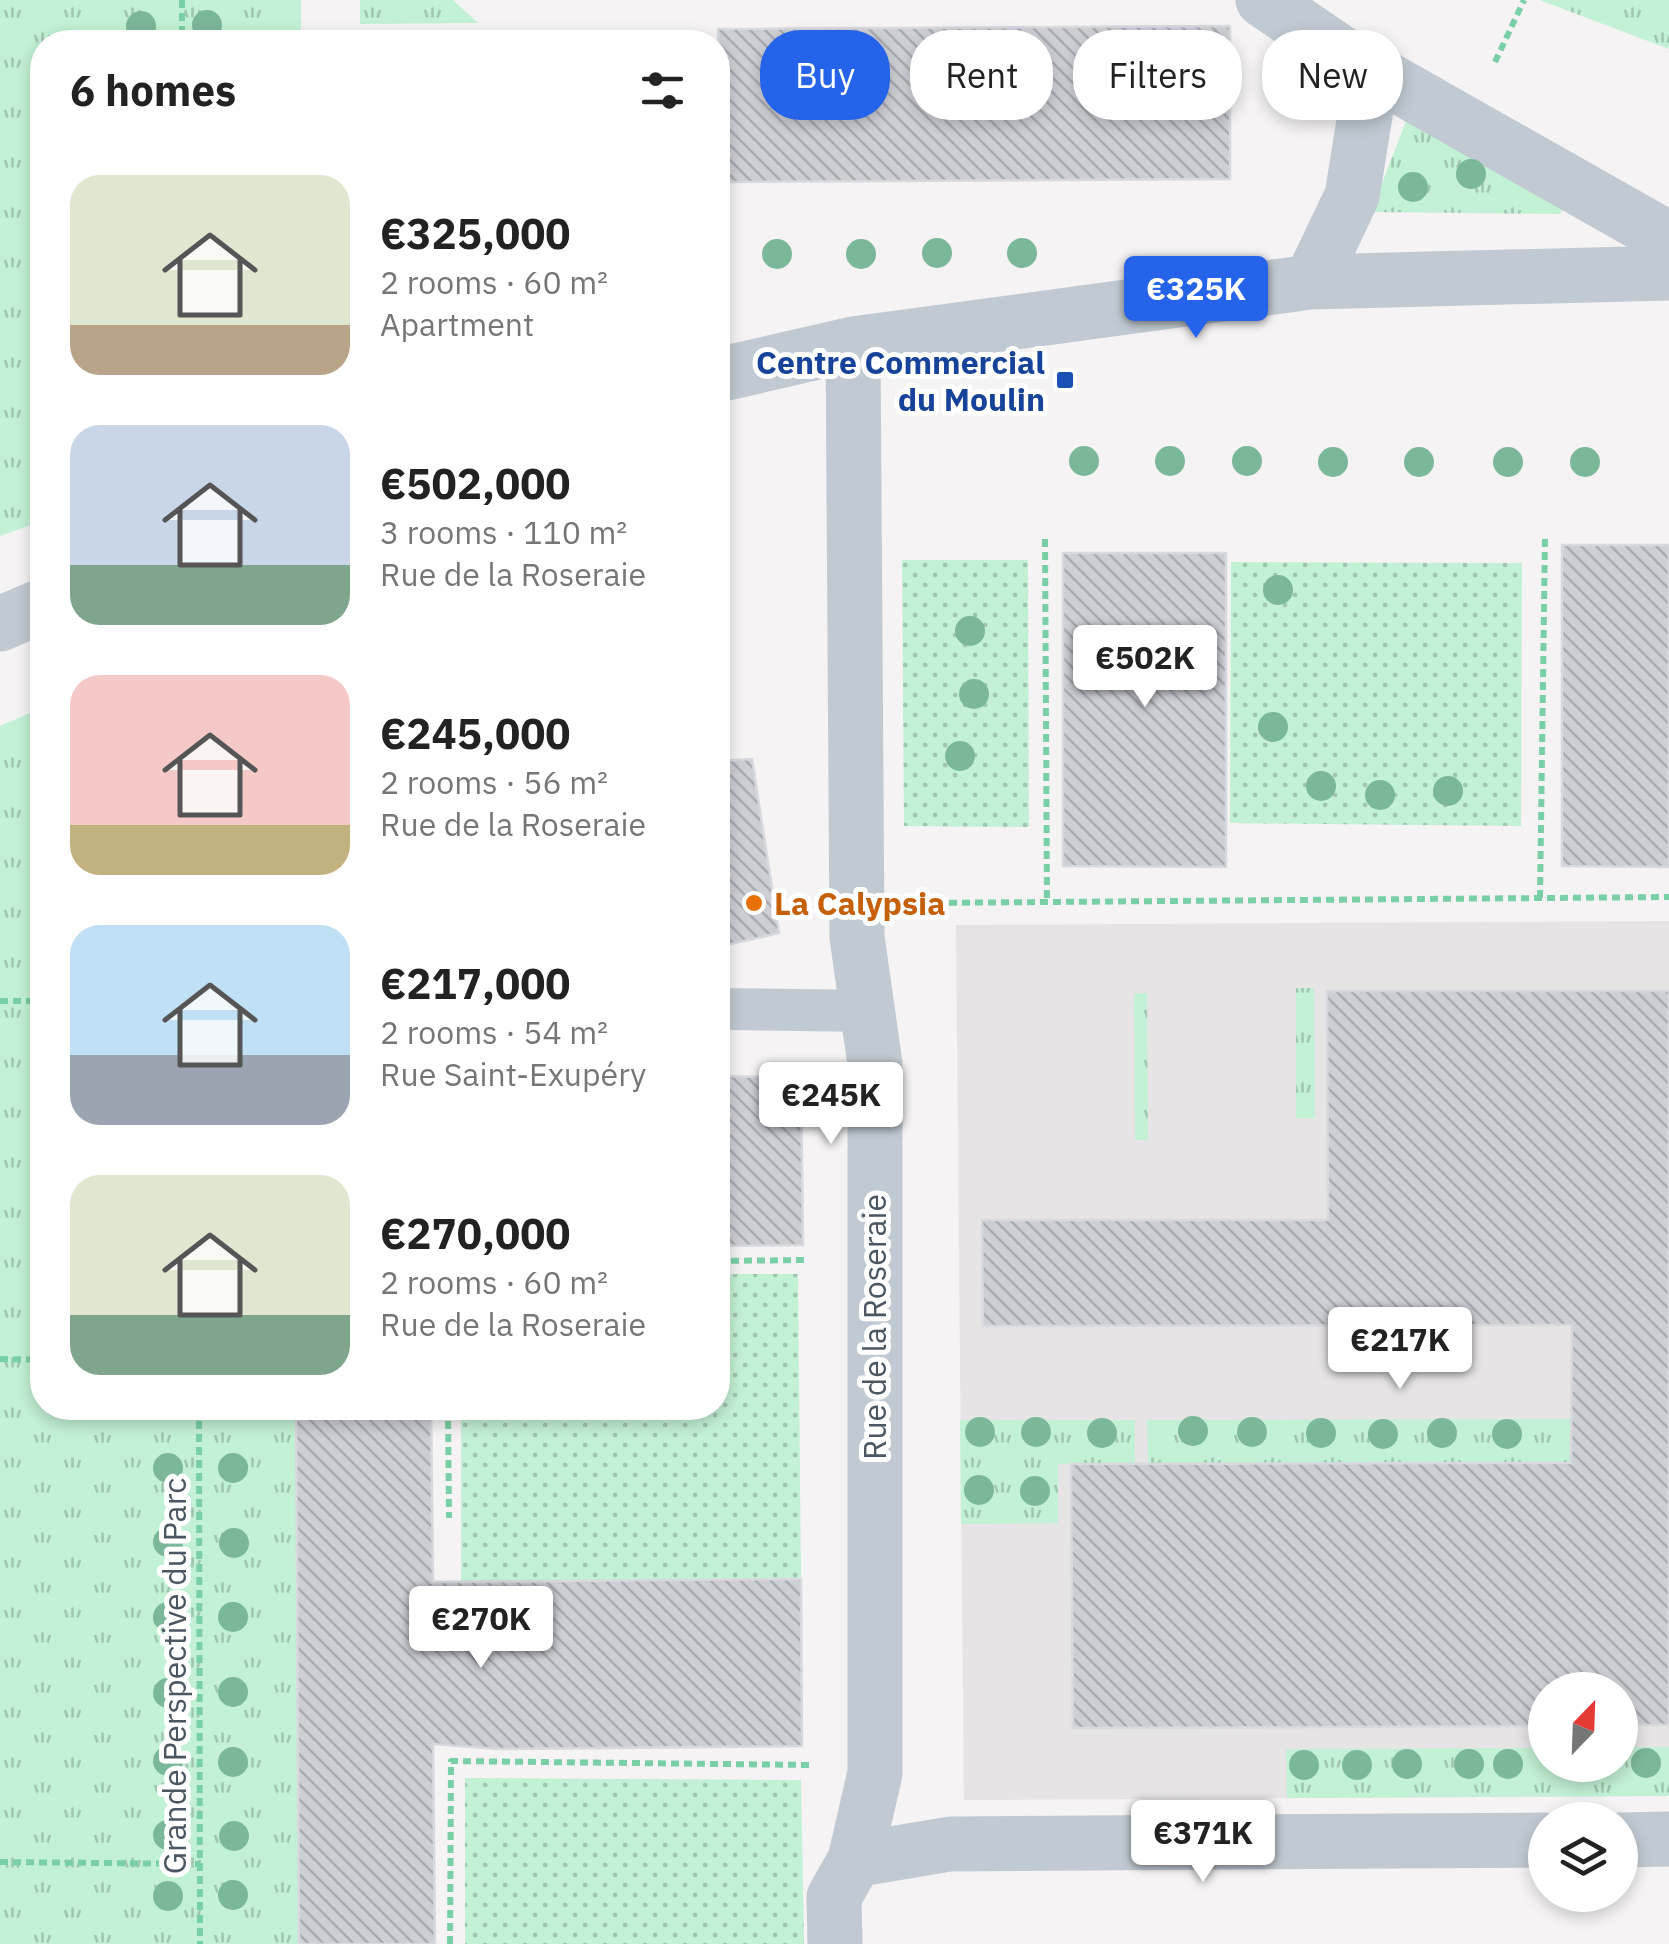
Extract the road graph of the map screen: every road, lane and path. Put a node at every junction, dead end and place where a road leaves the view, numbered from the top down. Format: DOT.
graph roads {
  1 [pos="182,0"];
  2 [pos="1263,0"];
  3 [pos="182,30"];
  4 [pos="1307,30"];
  5 [pos="1403,88"];
  6 [pos="1364,120"];
  7 [pos="1669,239"];
  8 [pos="1669,273"];
  9 [pos="1310,282"];
  10 [pos="853,344"];
  11 [pos="730,372"];
  12 [pos="1545,537"];
  13 [pos="1045,539"];
  14 [pos="30,611"];
  15 [pos="0,624"];
  16 [pos="1669,897"];
  17 [pos="1540,898"];
  18 [pos="1047,902"];
  19 [pos="856,903"];
  20 [pos="0,1001"];
  21 [pos="30,1001"];
  22 [pos="730,1009"];
  23 [pos="867,1011"];
  24 [pos="730,1260"];
  25 [pos="873,1263"];
  26 [pos="0,1359"];
  27 [pos="30,1360"];
  28 [pos="199,1420"];
  29 [pos="448,1420"];
  30 [pos="449,1518"];
  31 [pos="875,1773"];
  32 [pos="1669,1839"];
  33 [pos="1528,1840"];
  34 [pos="1638,1840"];
  35 [pos="854,1860"];
  36 [pos="0,1862"];
  37 [pos="200,1864"];
  38 [pos="200,1944"];
  39 [pos="450,1944"];
  40 [pos="835,1944"];
  1 -- 3 [label="path"];
  2 -- 4 [label="street"];
  5 -- 7 [label="street"];
  6 -- 9 [label="street"];
  8 -- 9 [label="street"];
  9 -- 10 [label="street"];
  10 -- 11 [label="street"];
  10 -- 19 [label="street, Rue de la Roseraie"];
  12 -- 17 [label="path"];
  13 -- 18 [label="path"];
  14 -- 15 [label="street"];
  16 -- 17 [label="path"];
  17 -- 18 [label="path"];
  18 -- 19 [label="path"];
  19 -- 23 [label="street, Rue de la Roseraie"];
  20 -- 21 [label="path"];
  22 -- 23 [label="lane"];
  23 -- 25 [label="street, Rue de la Roseraie"];
  24 -- 25 [label="path"];
  25 -- 31 [label="street, Rue de la Roseraie"];
  26 -- 27 [label="path"];
  28 -- 37 [label="path, Grande Perspective du Parc"];
  29 -- 30 [label="path"];
  31 -- 35 [label="street, Rue de la Roseraie"];
  31 -- 39 [label="path"];
  32 -- 34 [label="street"];
  33 -- 35 [label="street"];
  35 -- 40 [label="street, Rue de la Roseraie"];
  36 -- 37 [label="path"];
  37 -- 38 [label="path, Grande Perspective du Parc"];
}
